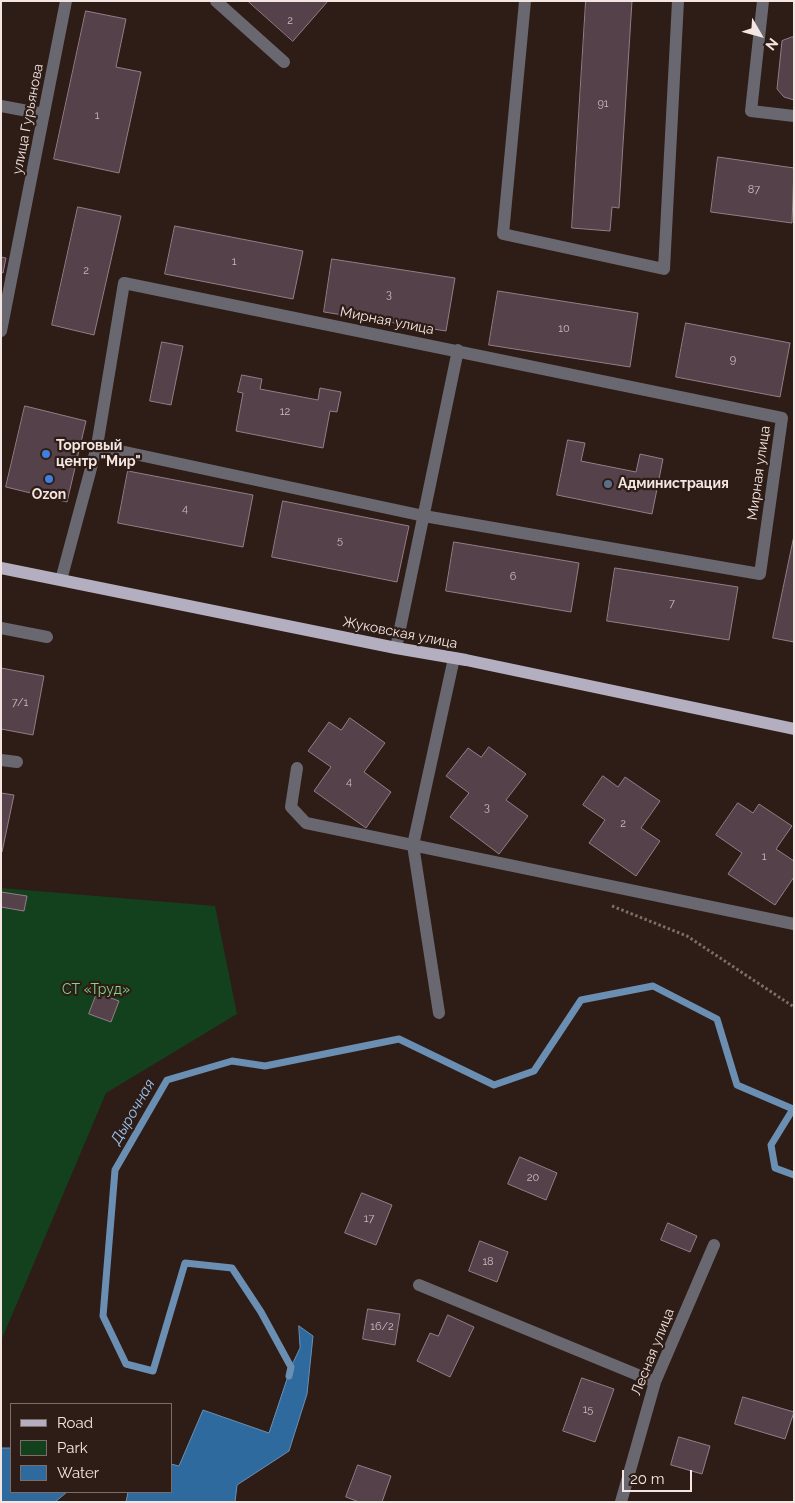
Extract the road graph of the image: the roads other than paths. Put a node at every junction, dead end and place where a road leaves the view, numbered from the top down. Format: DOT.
graph roads {
  1 [pos="66,1"];
  2 [pos="216,1"];
  3 [pos="525,1"];
  4 [pos="678,1"];
  5 [pos="763,1"];
  6 [pos="284,62"];
  7 [pos="1,106"];
  8 [pos="44,114"];
  9 [pos="794,116"];
  10 [pos="4,301"];
  11 [pos="1,331"];
  12 [pos="458,350"];
  13 [pos="96,446"];
  14 [pos="424,516"];
  15 [pos="1,568"];
  16 [pos="62,580"];
  17 [pos="1,628"];
  18 [pos="47,637"];
  19 [pos="396,648"];
  20 [pos="454,658"];
  21 [pos="794,728"];
  22 [pos="1,760"];
  23 [pos="17,762"];
  24 [pos="297,768"];
  25 [pos="412,845"];
  26 [pos="794,924"];
  27 [pos="439,1013"];
  28 [pos="714,1245"];
  29 [pos="420,1285"];
  30 [pos="655,1382"];
  31 [pos="621,1502"];
  1 -- 8 [label="street, улица Гурьянова"];
  2 -- 6 [label="street"];
  3 -- 4 [label="street"];
  5 -- 9 [label="street"];
  7 -- 8 [label="street"];
  8 -- 10 [label="street, улица Гурьянова"];
  10 -- 11 [label="street, улица Гурьянова"];
  12 -- 13 [label="street, Мирная улица"];
  12 -- 14 [label="street"];
  12 -- 14 [label="street, Мирная улица"];
  13 -- 14 [label="street, Мирная улица"];
  13 -- 16 [label="street, Мирная улица"];
  14 -- 19 [label="street"];
  15 -- 16 [label="main road, Жуковская улица"];
  16 -- 19 [label="main road, Жуковская улица"];
  17 -- 18 [label="street"];
  19 -- 20 [label="main road, Жуковская улица"];
  20 -- 21 [label="main road, Жуковская улица"];
  20 -- 25 [label="street"];
  22 -- 23 [label="street"];
  24 -- 25 [label="street"];
  25 -- 26 [label="street"];
  25 -- 27 [label="street"];
  28 -- 30 [label="street, Лесная улица"];
  29 -- 30 [label="street"];
  30 -- 31 [label="street, Лесная улица"];
}
